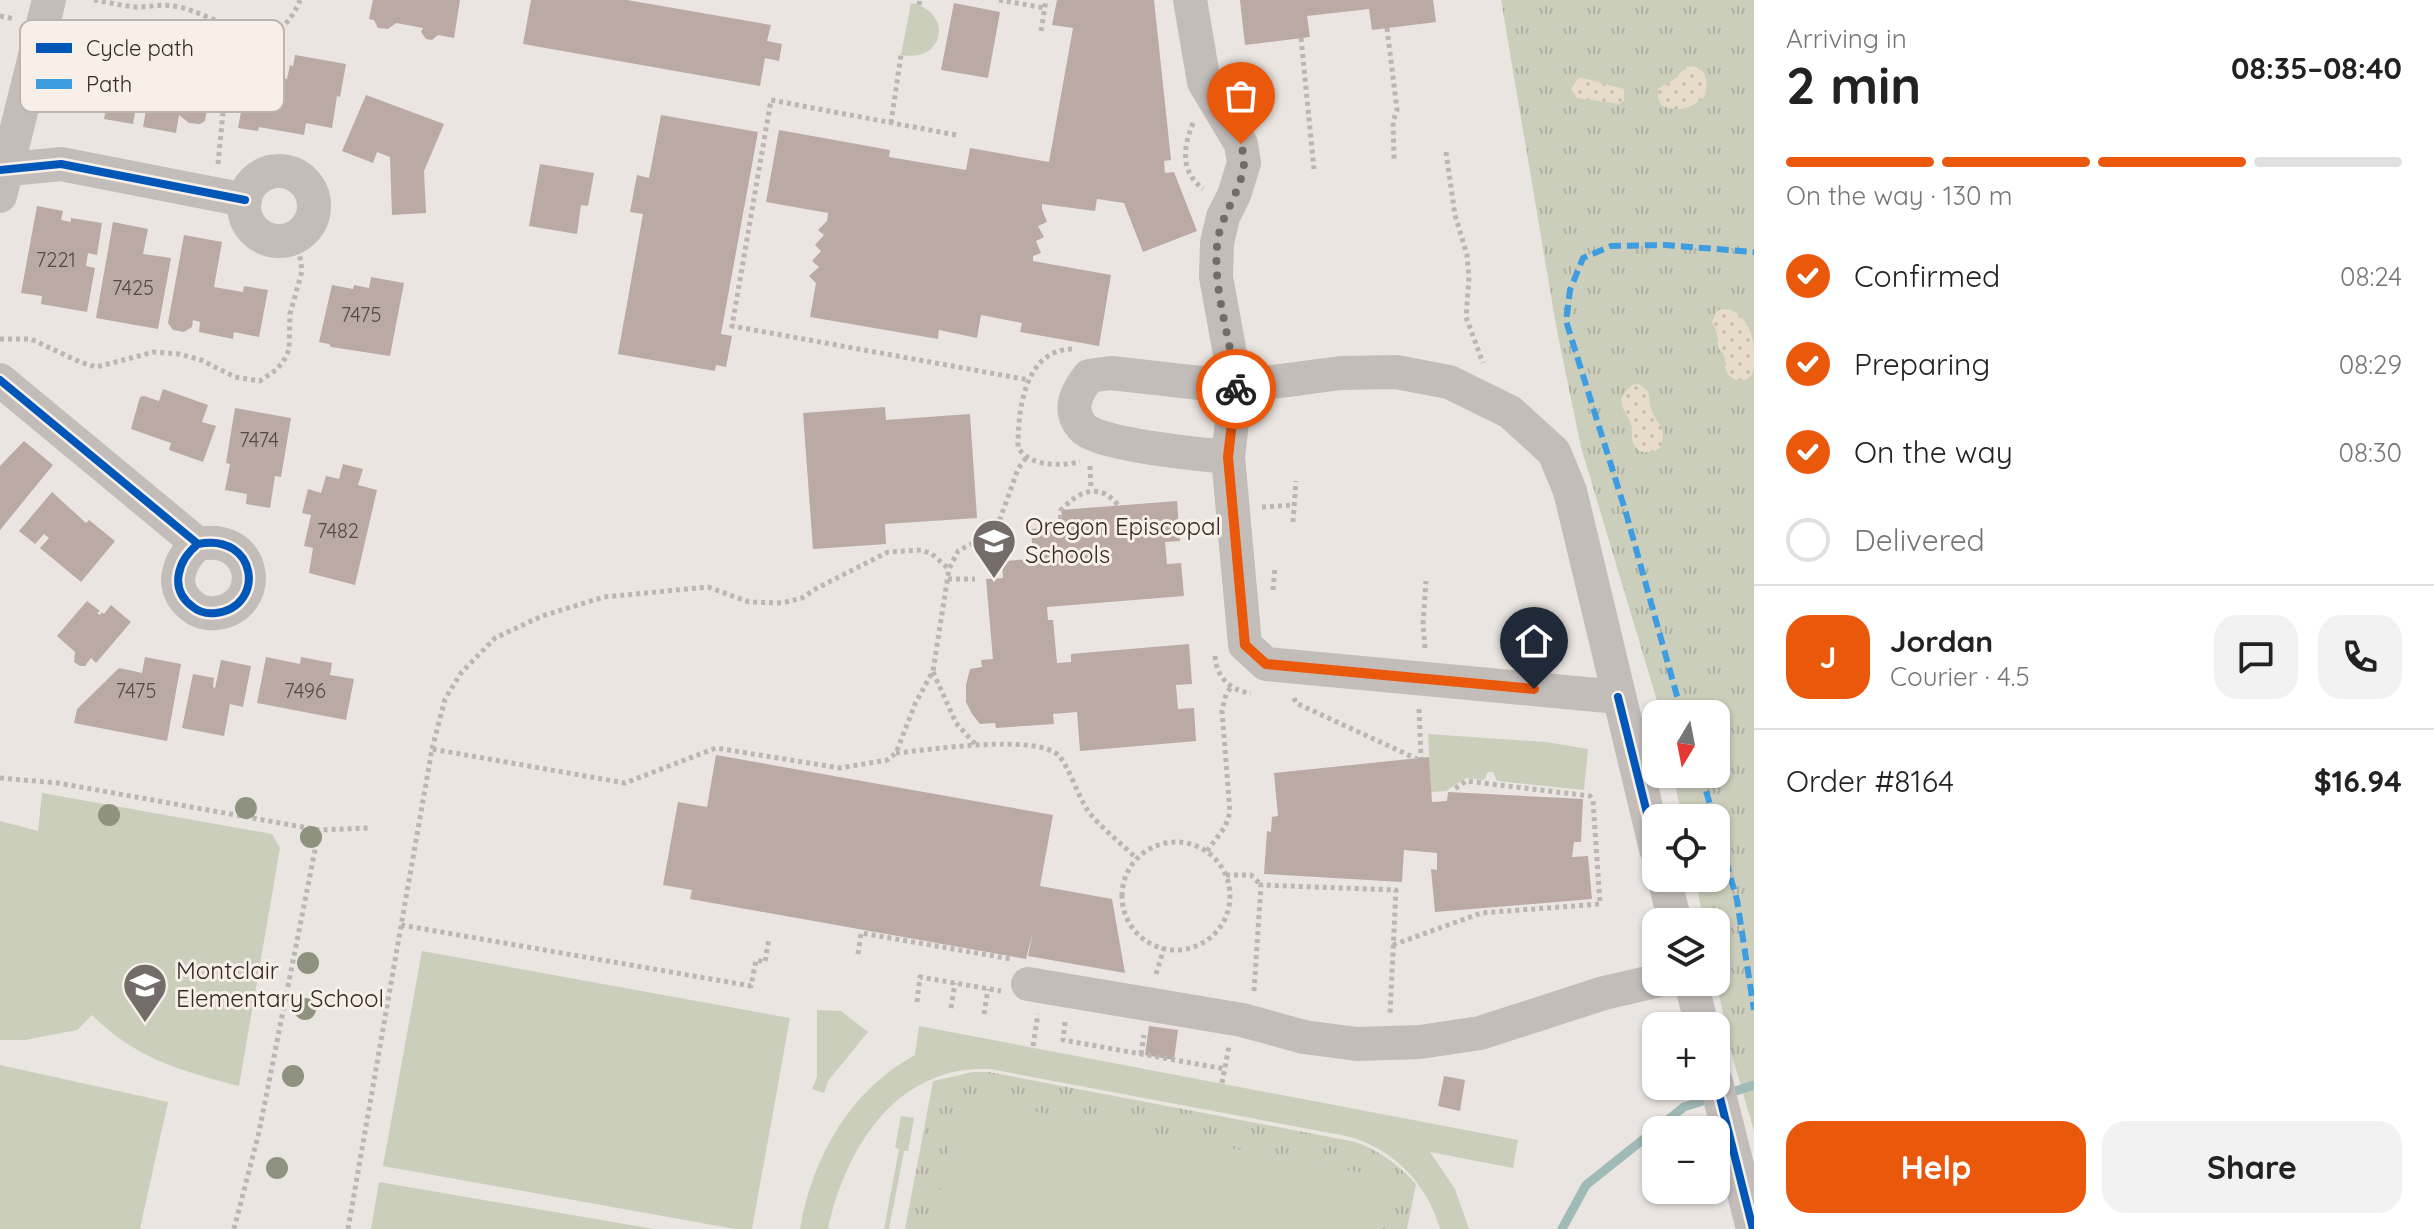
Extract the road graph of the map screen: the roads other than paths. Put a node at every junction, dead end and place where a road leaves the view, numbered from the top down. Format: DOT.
graph roads {
  1 [pos="49,0"];
  2 [pos="1190,0"];
  3 [pos="44,20"];
  4 [pos="20,112"];
  5 [pos="3,178"];
  6 [pos="230,197"];
  7 [pos="0,380"];
  8 [pos="1236,387"];
  9 [pos="1228,457"];
  10 [pos="198,544"];
  11 [pos="1618,697"];
  12 [pos="1645,804"];
  13 [pos="1022,972"];
  14 [pos="1642,984"];
  15 [pos="1720,1100"];
  16 [pos="1753,1229"];
  1 -- 3 [label="street"];
  2 -- 8 [label="street"];
  4 -- 5 [label="street"];
  5 -- 6 [label="street"];
  6 -- 6 [label="street"];
  7 -- 10 [label="street"];
  8 -- 9 [label="street"];
  8 -- 9 [label="street"];
  8 -- 11 [label="street"];
  9 -- 11 [label="street"];
  11 -- 12 [label="street"];
  13 -- 14 [label="street"];
  15 -- 16 [label="street"];
}
